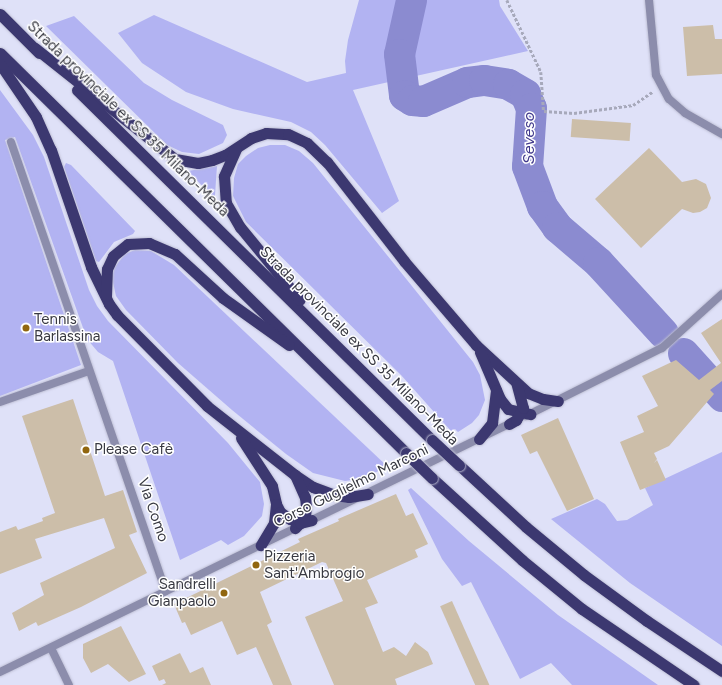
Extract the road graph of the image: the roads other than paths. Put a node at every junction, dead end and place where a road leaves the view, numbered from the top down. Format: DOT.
graph roads {
  1 [pos="649,0"];
  2 [pos="0,14"];
  3 [pos="35,48"];
  4 [pos="0,53"];
  5 [pos="0,64"];
  6 [pos="722,134"];
  7 [pos="11,142"];
  8 [pos="237,147"];
  9 [pos="722,294"];
  10 [pos="109,304"];
  11 [pos="327,335"];
  12 [pos="476,345"];
  13 [pos="306,355"];
  14 [pos="89,371"];
  15 [pos="516,382"];
  16 [pos="496,389"];
  17 [pos="558,401"];
  18 [pos="0,402"];
  19 [pos="525,414"];
  20 [pos="509,424"];
  21 [pos="236,431"];
  22 [pos="479,439"];
  23 [pos="295,475"];
  24 [pos="368,494"];
  25 [pos="276,504"];
  26 [pos="312,520"];
  27 [pos="298,526"];
  28 [pos="261,545"];
  29 [pos="166,591"];
  30 [pos="51,648"];
  31 [pos="722,671"];
  32 [pos="0,672"];
  33 [pos="69,685"];
  34 [pos="694,685"];
  1 -- 6 [label="street"];
  2 -- 3 [label="highway, Strada provinciale ex SS 35 Milano-Meda"];
  3 -- 8 [label="highway"];
  3 -- 11 [label="highway, Strada provinciale ex SS 35 Milano-Meda"];
  4 -- 13 [label="highway"];
  5 -- 10 [label="highway"];
  7 -- 14 [label="street, Via Como"];
  8 -- 11 [label="highway"];
  8 -- 12 [label="highway"];
  9 -- 17 [label="street"];
  10 -- 13 [label="highway"];
  10 -- 21 [label="highway"];
  11 -- 31 [label="highway, Strada provinciale ex SS 35 Milano-Meda, bridge"];
  12 -- 15 [label="highway"];
  12 -- 16 [label="highway"];
  13 -- 34 [label="highway, bridge"];
  14 -- 18 [label="street"];
  14 -- 29 [label="street, Via Como"];
  15 -- 17 [label="highway"];
  15 -- 19 [label="highway"];
  16 -- 19 [label="highway"];
  16 -- 22 [label="highway"];
  17 -- 19 [label="street"];
  19 -- 20 [label="highway"];
  20 -- 22 [label="street, Corso Guglielmo Marconi"];
  21 -- 23 [label="highway"];
  21 -- 25 [label="highway"];
  22 -- 24 [label="street, Corso Guglielmo Marconi"];
  23 -- 24 [label="highway"];
  23 -- 27 [label="highway"];
  24 -- 26 [label="street, Corso Guglielmo Marconi"];
  25 -- 27 [label="highway"];
  25 -- 28 [label="highway"];
  26 -- 27 [label="highway"];
  27 -- 28 [label="street, Corso Guglielmo Marconi"];
  28 -- 29 [label="street, Corso Guglielmo Marconi"];
  29 -- 30 [label="street, Corso Guglielmo Marconi"];
  30 -- 32 [label="street, Corso Guglielmo Marconi"];
  30 -- 33 [label="street"];
}
